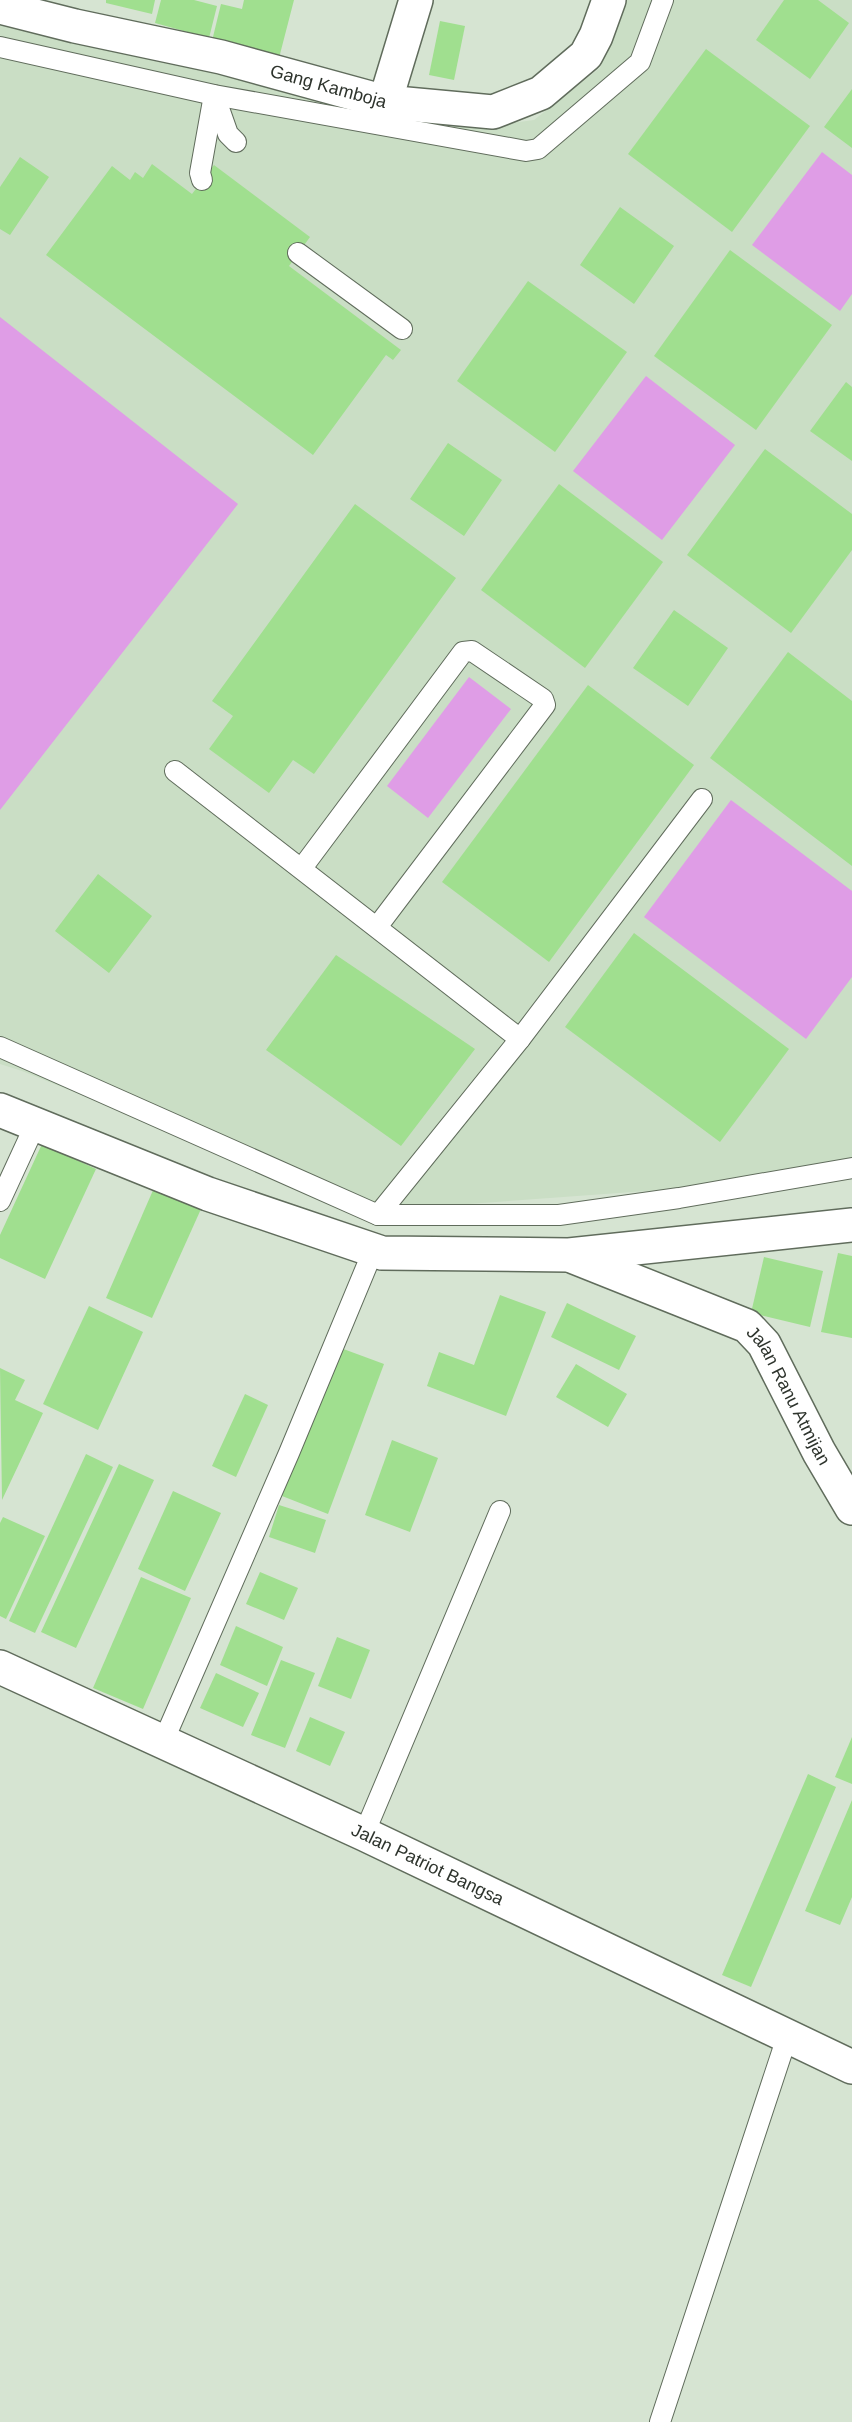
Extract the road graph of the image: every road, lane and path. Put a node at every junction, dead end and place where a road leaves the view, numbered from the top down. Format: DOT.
graph roads {
  1 [pos="416,0"];
  2 [pos="609,0"];
  3 [pos="663,0"];
  4 [pos="0,7"];
  5 [pos="0,47"];
  6 [pos="214,94"];
  7 [pos="386,102"];
  8 [pos="236,142"];
  9 [pos="202,180"];
  10 [pos="298,253"];
  11 [pos="402,329"];
  12 [pos="176,771"];
  13 [pos="702,799"];
  14 [pos="302,868"];
  15 [pos="377,927"];
  16 [pos="520,1039"];
  17 [pos="0,1047"];
  18 [pos="0,1110"];
  19 [pos="36,1123"];
  20 [pos="852,1168"];
  21 [pos="0,1201"];
  22 [pos="378,1215"];
  23 [pos="852,1225"];
  24 [pos="373,1251"];
  25 [pos="569,1255"];
  26 [pos="852,1508"];
  27 [pos="500,1511"];
  28 [pos="0,1667"];
  29 [pos="163,1742"];
  30 [pos="364,1834"];
  31 [pos="787,2037"];
  32 [pos="852,2067"];
  33 [pos="660,2422"];
  1 -- 7 [label="street"];
  2 -- 7 [label="street, Gang Kamboja"];
  3 -- 6 [label="lane"];
  4 -- 7 [label="street, Gang Kamboja"];
  5 -- 6 [label="lane"];
  6 -- 8 [label="lane"];
  6 -- 9 [label="lane"];
  10 -- 11 [label="lane"];
  12 -- 14 [label="lane"];
  13 -- 16 [label="lane"];
  14 -- 15 [label="lane"];
  14 -- 15 [label="lane"];
  15 -- 16 [label="lane"];
  16 -- 22 [label="lane"];
  17 -- 22 [label="lane"];
  18 -- 19 [label="street"];
  19 -- 21 [label="lane"];
  19 -- 24 [label="street"];
  20 -- 22 [label="lane"];
  23 -- 25 [label="street"];
  24 -- 25 [label="street"];
  24 -- 29 [label="lane"];
  25 -- 26 [label="street, Jalan Ranu Atmijan"];
  27 -- 30 [label="lane"];
  28 -- 29 [label="street, Jalan Patriot Bangsa"];
  29 -- 30 [label="street, Jalan Patriot Bangsa"];
  30 -- 31 [label="street, Jalan Patriot Bangsa"];
  31 -- 32 [label="street, Jalan Patriot Bangsa"];
  31 -- 33 [label="lane"];
}
